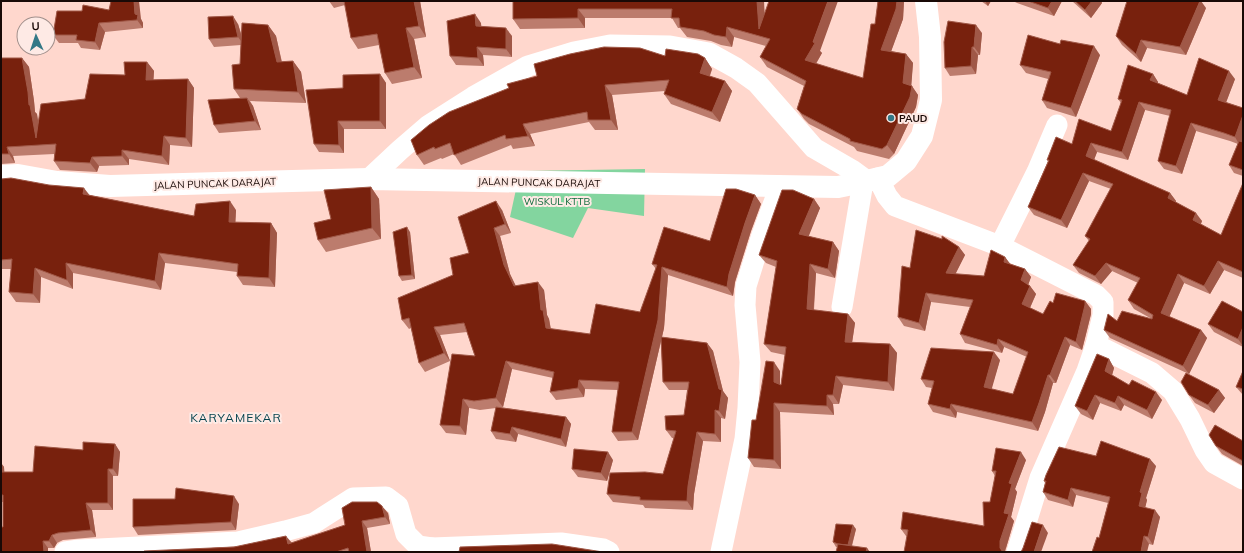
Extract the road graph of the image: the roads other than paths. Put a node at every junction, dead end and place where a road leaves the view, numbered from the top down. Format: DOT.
graph roads {
  1 [pos="926,1"];
  2 [pos="1057,125"];
  3 [pos="1,176"];
  4 [pos="369,179"];
  5 [pos="870,180"];
  6 [pos="780,186"];
  7 [pos="1000,246"];
  8 [pos="842,307"];
  9 [pos="1096,345"];
  10 [pos="1243,479"];
  11 [pos="428,550"];
  12 [pos="65,552"];
  13 [pos="609,552"];
  14 [pos="721,552"];
  15 [pos="1017,552"];
  1 -- 5 [label="street, JALAN PUNCAK DARAJAT"];
  2 -- 7 [label="street"];
  3 -- 4 [label="street, JALAN PUNCAK DARAJAT"];
  4 -- 5 [label="street"];
  4 -- 6 [label="street, JALAN PUNCAK DARAJAT"];
  5 -- 6 [label="street, JALAN PUNCAK DARAJAT"];
  5 -- 7 [label="street"];
  5 -- 8 [label="street"];
  6 -- 14 [label="street"];
  7 -- 9 [label="street"];
  9 -- 10 [label="street"];
  9 -- 15 [label="street"];
  11 -- 12 [label="street"];
  11 -- 13 [label="street"];
}
